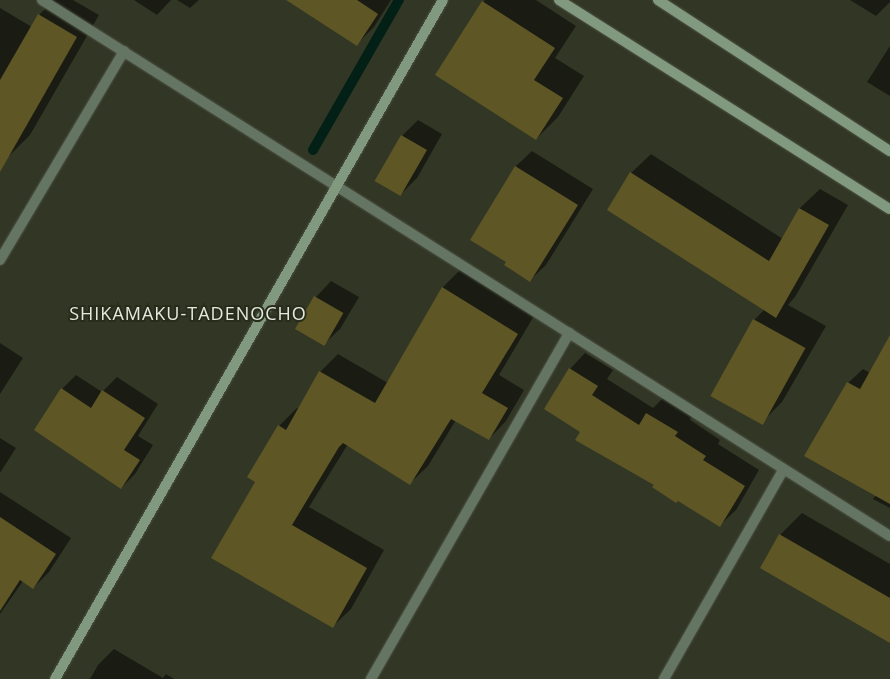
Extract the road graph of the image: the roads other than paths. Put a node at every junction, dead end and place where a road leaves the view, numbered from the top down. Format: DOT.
graph roads {
  1 [pos="42,0"];
  2 [pos="443,0"];
  3 [pos="559,0"];
  4 [pos="658,0"];
  5 [pos="124,51"];
  6 [pos="890,151"];
  7 [pos="339,186"];
  8 [pos="890,209"];
  9 [pos="0,260"];
  10 [pos="569,333"];
  11 [pos="783,470"];
  12 [pos="890,536"];
  13 [pos="55,679"];
  14 [pos="371,679"];
  15 [pos="664,679"];
  1 -- 5 [label="street"];
  2 -- 7 [label="street"];
  3 -- 8 [label="street"];
  4 -- 6 [label="street"];
  5 -- 7 [label="street"];
  5 -- 9 [label="street"];
  7 -- 10 [label="street"];
  7 -- 13 [label="street"];
  10 -- 11 [label="street"];
  10 -- 14 [label="street"];
  11 -- 12 [label="street"];
  11 -- 15 [label="street"];
}
